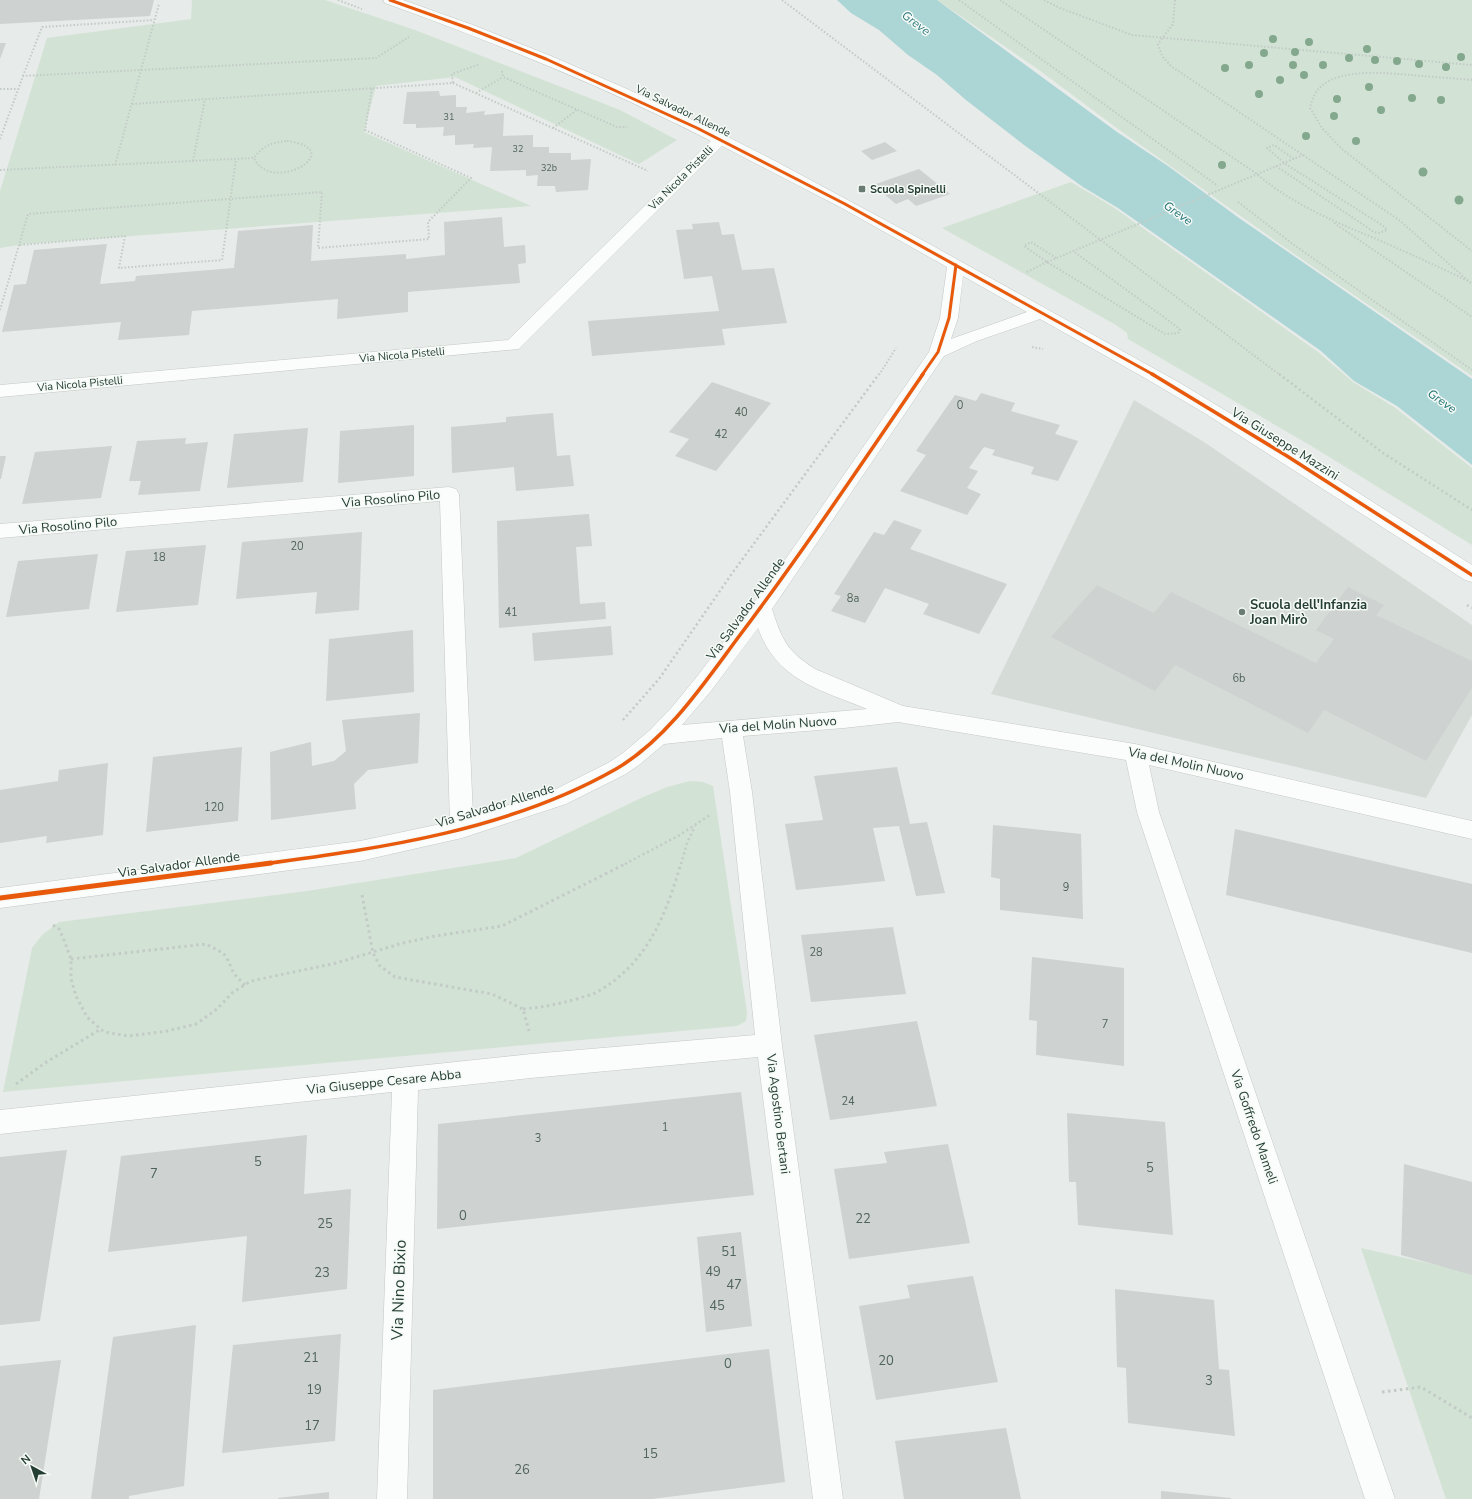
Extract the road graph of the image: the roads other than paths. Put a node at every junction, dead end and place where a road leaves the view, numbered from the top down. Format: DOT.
graph roads {
  1 [pos="390,0"];
  2 [pos="721,138"];
  3 [pos="956,265"];
  4 [pos="1041,313"];
  5 [pos="938,352"];
  6 [pos="0,391"];
  7 [pos="0,531"];
  8 [pos="1472,575"];
  9 [pos="761,608"];
  10 [pos="898,714"];
  11 [pos="731,728"];
  12 [pos="658,736"];
  13 [pos="1135,753"];
  14 [pos="462,829"];
  15 [pos="1472,830"];
  16 [pos="0,898"];
  17 [pos="769,1045"];
  18 [pos="405,1080"];
  19 [pos="0,1122"];
  20 [pos="392,1499"];
  21 [pos="828,1499"];
  22 [pos="1380,1499"];
  1 -- 2 [label="street, Via Salvador Allende"];
  2 -- 3 [label="street, Via Salvador Allende"];
  2 -- 6 [label="street, Via Nicola Pistelli"];
  3 -- 4 [label="street, Via Salvador Allende"];
  3 -- 5 [label="street, Via Salvador Allende"];
  4 -- 5 [label="street"];
  4 -- 8 [label="street, Via Giuseppe Mazzini"];
  5 -- 9 [label="street, Via Salvador Allende"];
  7 -- 14 [label="street, Via Rosolino Pilo"];
  9 -- 10 [label="street, Via del Molin Nuovo"];
  9 -- 12 [label="street, Via Salvador Allende"];
  10 -- 11 [label="street, Via del Molin Nuovo"];
  10 -- 13 [label="street, Via del Molin Nuovo"];
  11 -- 12 [label="street, Via del Molin Nuovo"];
  11 -- 17 [label="street, Via Agostino Bertani"];
  12 -- 14 [label="street, Via Salvador Allende"];
  13 -- 15 [label="street, Via del Molin Nuovo"];
  13 -- 22 [label="street, Via Goffredo Mameli"];
  14 -- 16 [label="street, Via Salvador Allende"];
  17 -- 18 [label="street, Via Giuseppe Cesare Abba"];
  17 -- 21 [label="street, Via Agostino Bertani"];
  18 -- 19 [label="street, Via Giuseppe Cesare Abba"];
  18 -- 20 [label="street, Via Nino Bixio"];
}
